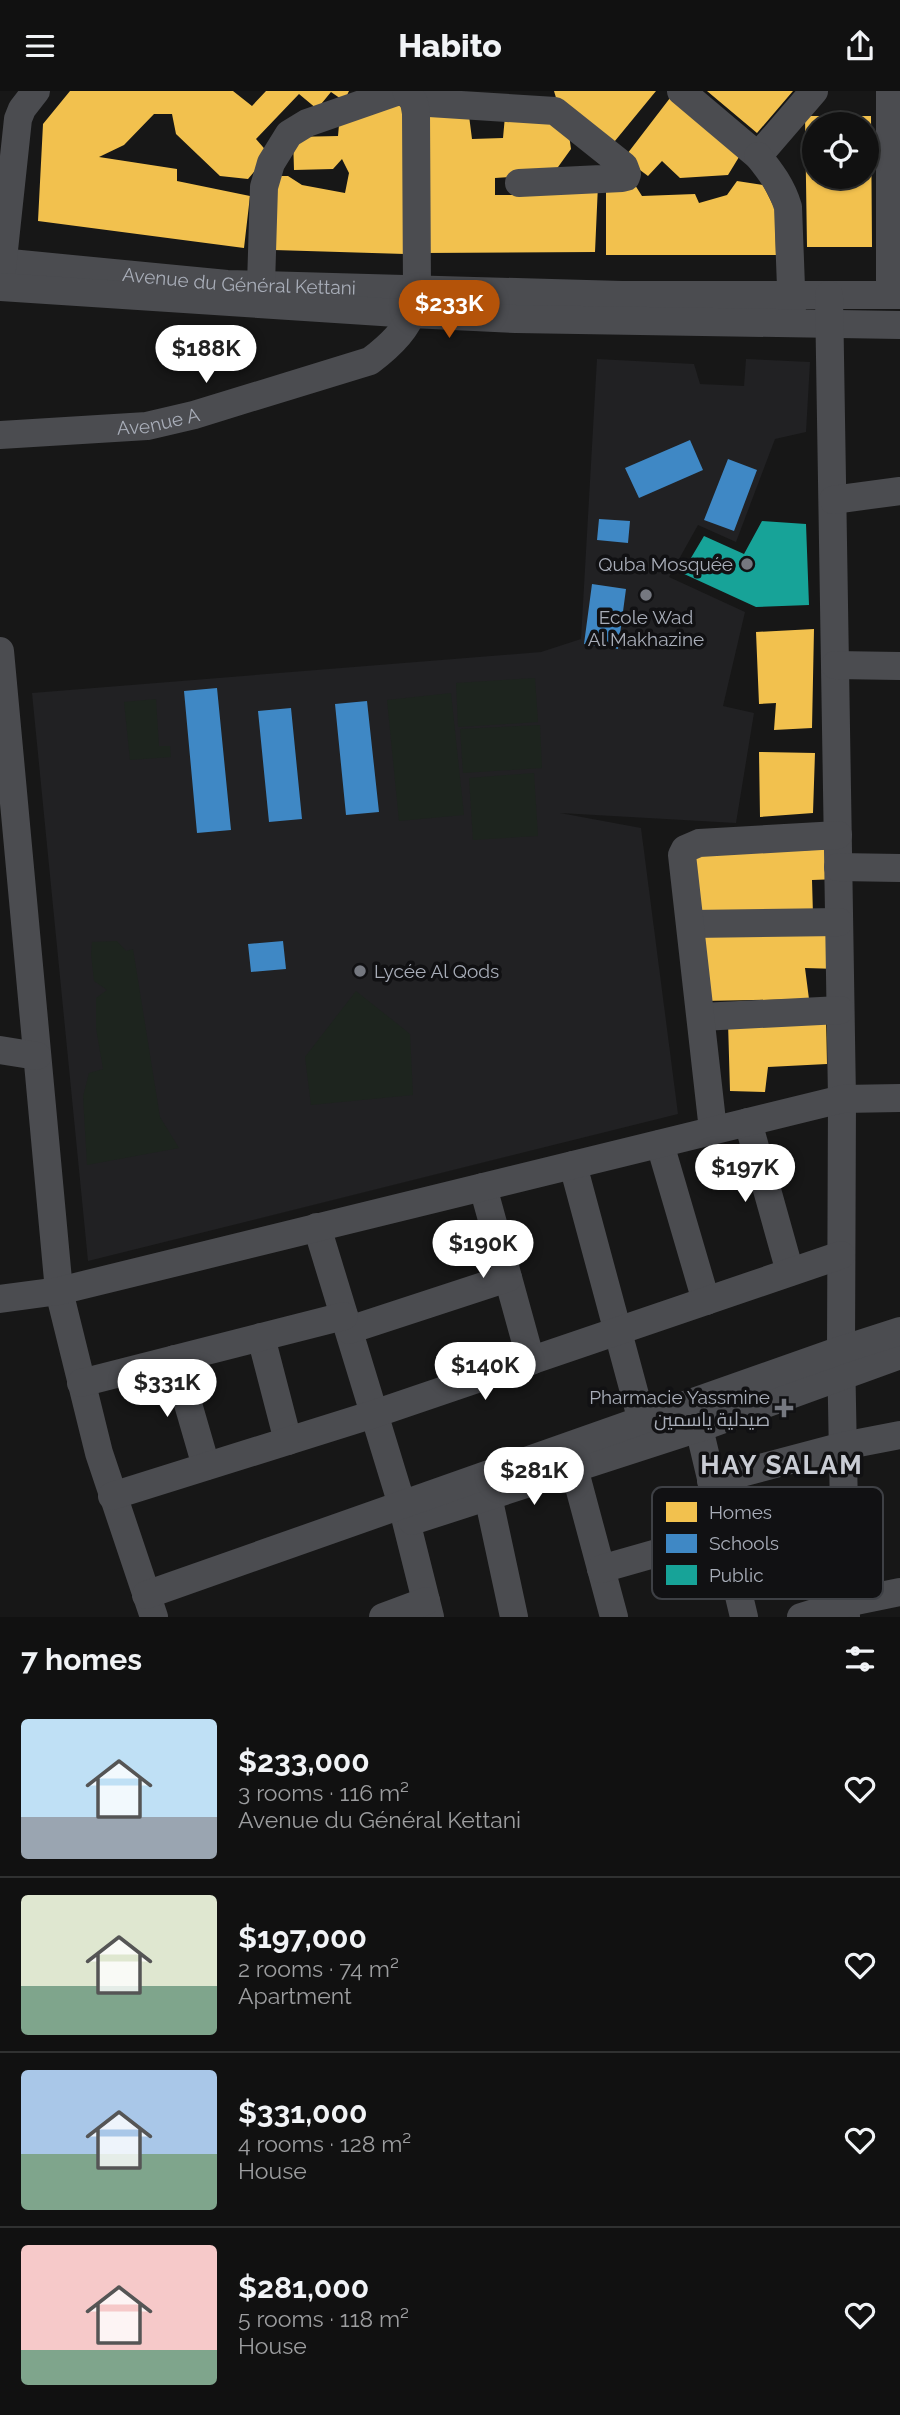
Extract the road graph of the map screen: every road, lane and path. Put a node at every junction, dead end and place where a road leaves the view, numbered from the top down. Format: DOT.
graph roads {
  1 [pos="36,91"];
  2 [pos="681,91"];
  3 [pos="814,91"];
  4 [pos="890,91"];
  5 [pos="406,95"];
  6 [pos="758,156"];
  7 [pos="519,183"];
  8 [pos="1,274"];
  9 [pos="261,285"];
  10 [pos="791,295"];
  11 [pos="829,295"];
  12 [pos="895,295"];
  13 [pos="414,302"];
  14 [pos="792,323"];
  15 [pos="830,324"];
  16 [pos="900,325"];
  17 [pos="0,435"];
  18 [pos="900,491"];
  19 [pos="833,500"];
  20 [pos="0,652"];
  21 [pos="835,665"];
  22 [pos="900,666"];
  23 [pos="838,835"];
  24 [pos="838,867"];
  25 [pos="900,868"];
  26 [pos="839,922"];
  27 [pos="691,924"];
  28 [pos="841,1010"];
  29 [pos="701,1017"];
  30 [pos="0,1050"];
  31 [pos="37,1056"];
  32 [pos="900,1098"];
  33 [pos="842,1099"];
  34 [pos="748,1122"];
  35 [pos="713,1131"];
  36 [pos="660,1143"];
  37 [pos="573,1165"];
  38 [pos="482,1187"];
  39 [pos="317,1227"];
  40 [pos="841,1255"];
  41 [pos="790,1272"];
  42 [pos="508,1278"];
  43 [pos="59,1291"];
  44 [pos="0,1299"];
  45 [pos="706,1301"];
  46 [pos="346,1323"];
  47 [pos="617,1331"];
  48 [pos="900,1331"];
  49 [pos="261,1337"];
  50 [pos="900,1355"];
  51 [pos="175,1359"];
  52 [pos="531,1360"];
  53 [pos="841,1363"];
  54 [pos="81,1383"];
  55 [pos="374,1414"];
  56 [pos="699,1428"];
  57 [pos="645,1432"];
  58 [pos="900,1435"];
  59 [pos="288,1441"];
  60 [pos="843,1446"];
  61 [pos="206,1466"];
  62 [pos="574,1468"];
  63 [pos="711,1481"];
  64 [pos="712,1487"];
  65 [pos="844,1487"];
  66 [pos="112,1496"];
  67 [pos="488,1496"];
  68 [pos="404,1514"];
  69 [pos="652,1554"];
  70 [pos="601,1569"];
  71 [pos="900,1592"];
  72 [pos="883,1598"];
  73 [pos="740,1599"];
  74 [pos="879,1599"];
  75 [pos="150,1607"];
  76 [pos="428,1609"];
  77 [pos="846,1610"];
  78 [pos="383,1617"];
  79 [pos="514,1617"];
  80 [pos="614,1617"];
  81 [pos="744,1617"];
  82 [pos="801,1617"];
  1 -- 8 [label="street"];
  2 -- 6 [label="street"];
  3 -- 6 [label="street"];
  4 -- 12 [label="street"];
  5 -- 7 [label="street"];
  5 -- 9 [label="street"];
  5 -- 13 [label="street"];
  6 -- 10 [label="street"];
  8 -- 9 [label="street, Avenue du Général Kettani"];
  8 -- 13 [label="street, Avenue du Général Kettani"];
  9 -- 13 [label="street, Avenue du Général Kettani"];
  10 -- 11 [label="street, Avenue du Général Kettani"];
  10 -- 13 [label="street, Avenue du Général Kettani"];
  10 -- 14 [label="street"];
  11 -- 12 [label="street, Avenue du Général Kettani"];
  11 -- 15 [label="street"];
  13 -- 14 [label="street, Avenue du Général Kettani"];
  13 -- 17 [label="street, Avenue A"];
  14 -- 15 [label="street, Avenue du Général Kettani"];
  15 -- 16 [label="street, Avenue du Général Kettani"];
  15 -- 19 [label="street"];
  18 -- 19 [label="street"];
  19 -- 21 [label="street"];
  20 -- 31 [label="street"];
  21 -- 22 [label="street"];
  21 -- 23 [label="street"];
  23 -- 24 [label="street"];
  23 -- 27 [label="street"];
  24 -- 25 [label="street"];
  24 -- 26 [label="street"];
  26 -- 27 [label="street"];
  26 -- 28 [label="street"];
  27 -- 29 [label="street"];
  28 -- 29 [label="street"];
  28 -- 33 [label="street"];
  29 -- 35 [label="street"];
  30 -- 31 [label="street"];
  31 -- 43 [label="street"];
  32 -- 33 [label="street"];
  33 -- 34 [label="street"];
  33 -- 40 [label="street"];
  34 -- 35 [label="street"];
  34 -- 41 [label="street"];
  35 -- 36 [label="street"];
  36 -- 37 [label="street"];
  36 -- 45 [label="street"];
  37 -- 38 [label="street"];
  37 -- 47 [label="street"];
  38 -- 39 [label="street"];
  38 -- 42 [label="street"];
  39 -- 43 [label="street"];
  39 -- 46 [label="street"];
  40 -- 41 [label="street"];
  40 -- 53 [label="street"];
  41 -- 45 [label="street"];
  42 -- 46 [label="street"];
  42 -- 52 [label="street"];
  43 -- 44 [label="street"];
  43 -- 54 [label="street"];
  45 -- 47 [label="street"];
  46 -- 49 [label="street"];
  46 -- 55 [label="street"];
  47 -- 52 [label="street"];
  47 -- 57 [label="street"];
  48 -- 53 [label="street"];
  49 -- 51 [label="street"];
  49 -- 59 [label="street"];
  50 -- 53 [label="street"];
  51 -- 54 [label="street"];
  51 -- 61 [label="street"];
  52 -- 55 [label="street"];
  53 -- 56 [label="street"];
  53 -- 57 [label="street"];
  53 -- 60 [label="street"];
  54 -- 66 [label="street"];
  55 -- 59 [label="street"];
  55 -- 68 [label="street"];
  56 -- 57 [label="street"];
  56 -- 63 [label="street"];
  57 -- 62 [label="street"];
  57 -- 68 [label="street"];
  58 -- 60 [label="street"];
  59 -- 61 [label="street"];
  60 -- 63 [label="street"];
  60 -- 65 [label="street"];
  61 -- 66 [label="street"];
  62 -- 67 [label="street"];
  62 -- 70 [label="street"];
  63 -- 64 [label="street"];
  66 -- 75 [label="street"];
  67 -- 68 [label="street"];
  67 -- 79 [label="street"];
  68 -- 75 [label="street"];
  68 -- 76 [label="street"];
  69 -- 70 [label="street"];
  70 -- 80 [label="street"];
  71 -- 72 [label="street"];
  73 -- 81 [label="street"];
  74 -- 77 [label="street"];
  76 -- 78 [label="street"];
  77 -- 82 [label="street"];
}
